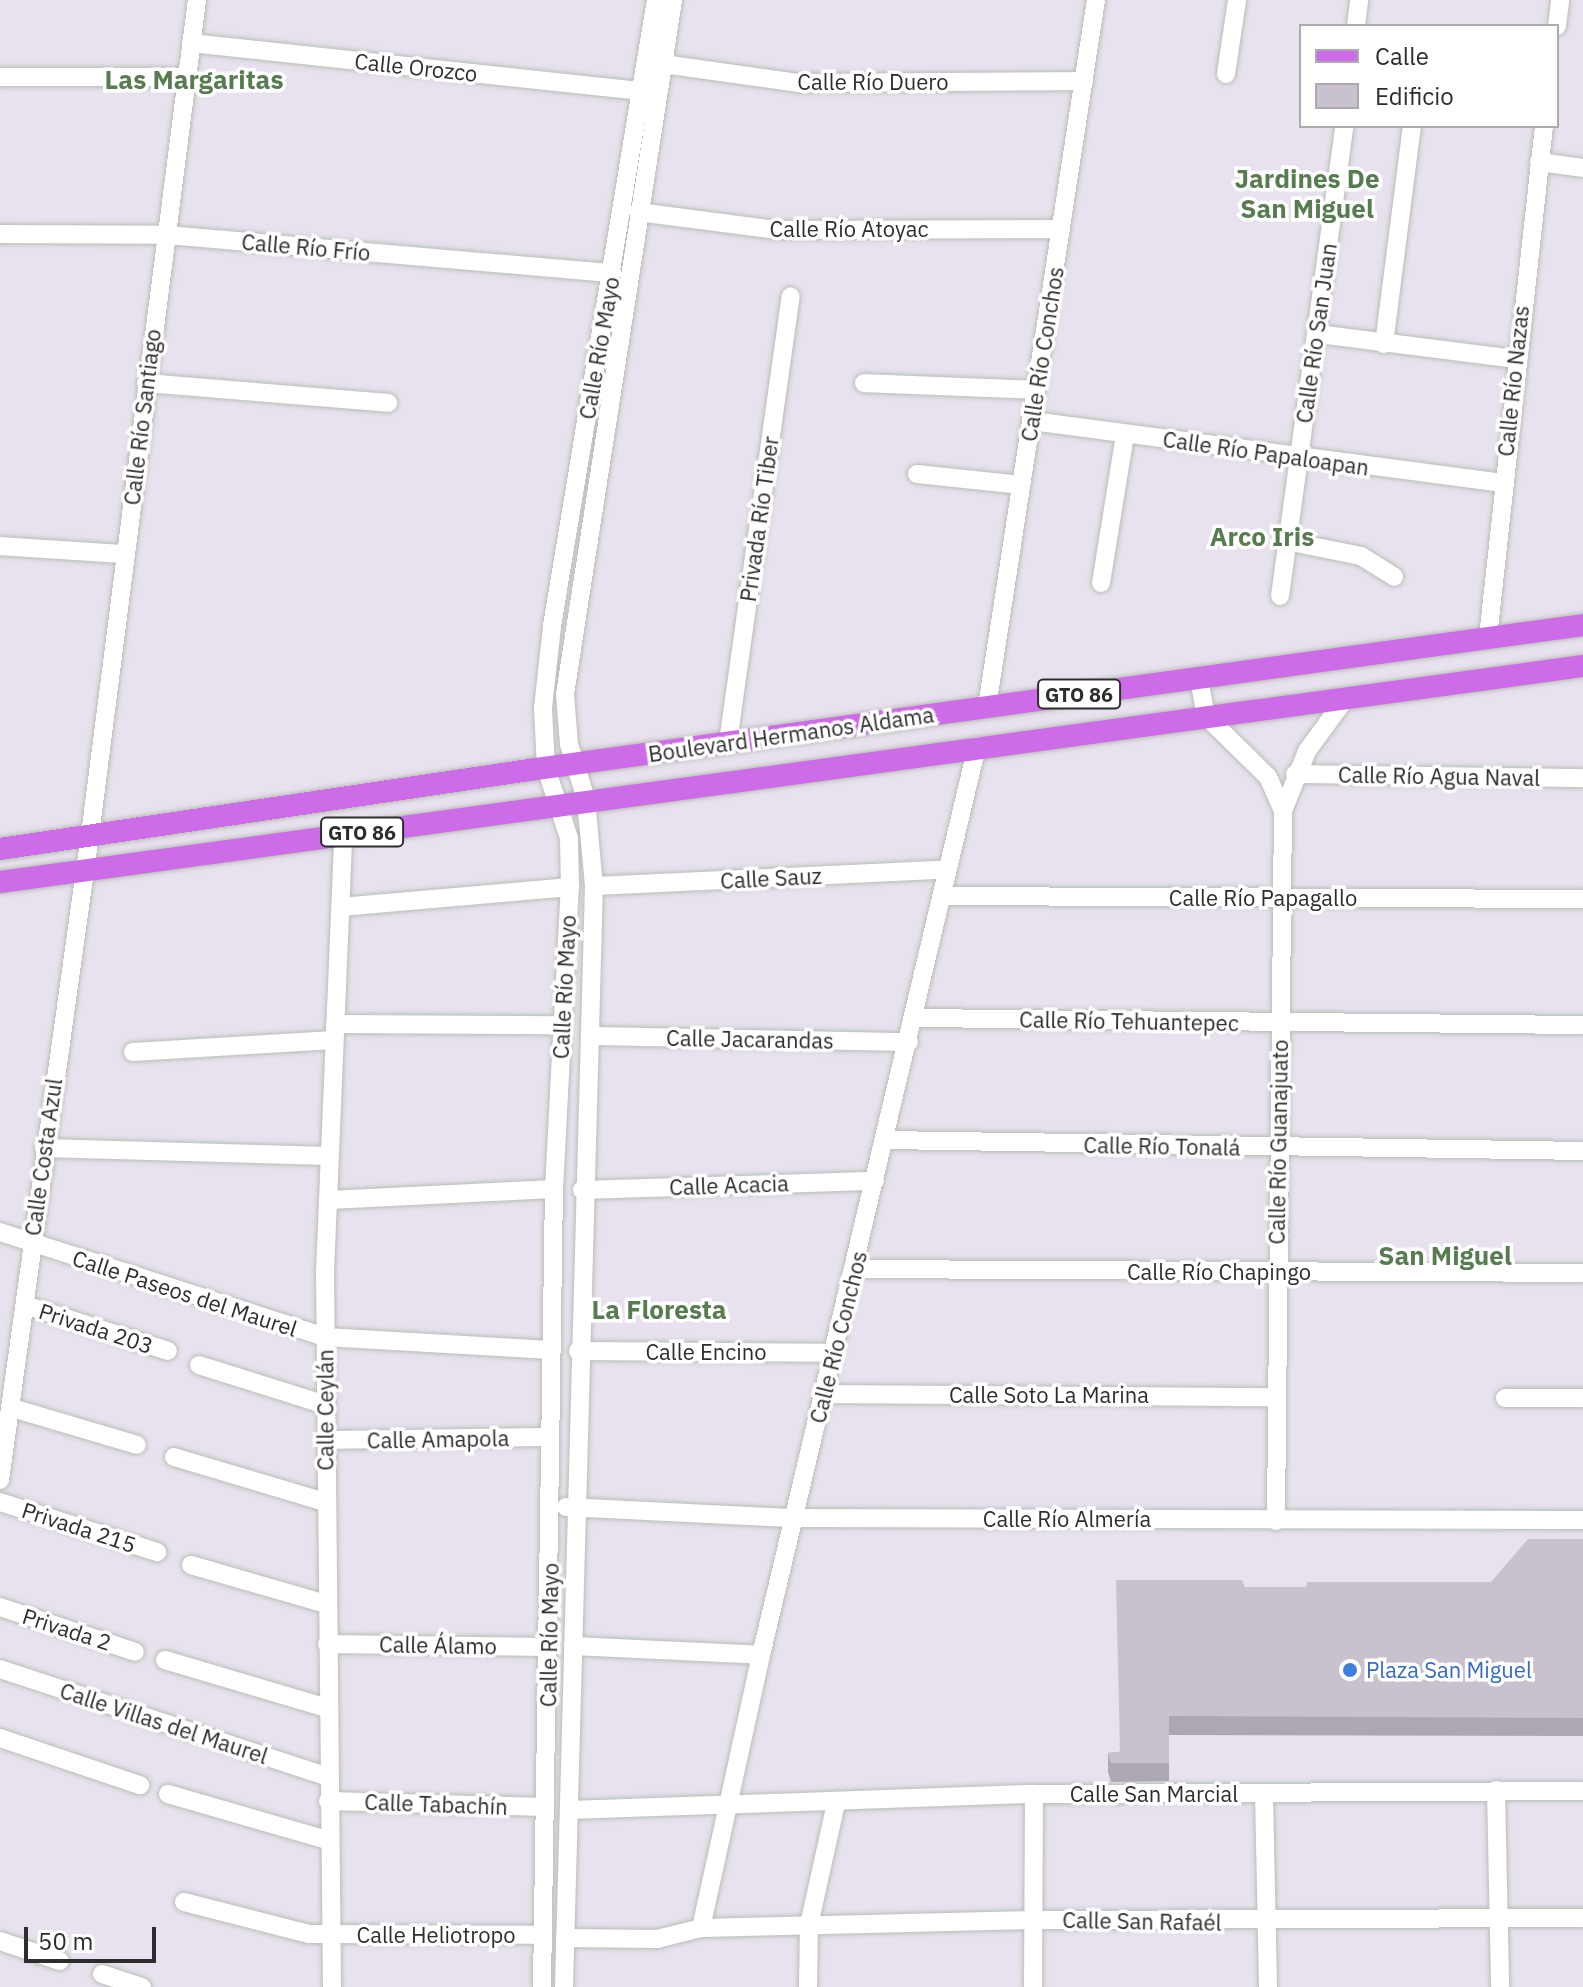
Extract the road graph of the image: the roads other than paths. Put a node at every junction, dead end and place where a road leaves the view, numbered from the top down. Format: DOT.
graph roads {
  1 [pos="197,0"];
  2 [pos="656,0"];
  3 [pos="673,0"];
  4 [pos="1096,0"];
  5 [pos="1237,0"];
  6 [pos="1359,0"];
  7 [pos="1560,0"];
  8 [pos="1356,24"];
  9 [pos="1557,24"];
  10 [pos="191,43"];
  11 [pos="663,64"];
  12 [pos="1226,74"];
  13 [pos="0,77"];
  14 [pos="187,77"];
  15 [pos="1084,81"];
  16 [pos="641,91"];
  17 [pos="1344,128"];
  18 [pos="1412,128"];
  19 [pos="1544,128"];
  20 [pos="1539,162"];
  21 [pos="1583,168"];
  22 [pos="638,212"];
  23 [pos="1061,229"];
  24 [pos="0,234"];
  25 [pos="167,235"];
  26 [pos="612,273"];
  27 [pos="791,296"];
  28 [pos="1318,334"];
  29 [pos="1384,344"];
  30 [pos="1515,359"];
  31 [pos="146,383"];
  32 [pos="864,383"];
  33 [pos="1036,390"];
  34 [pos="388,403"];
  35 [pos="1032,421"];
  36 [pos="1125,434"];
  37 [pos="1297,459"];
  38 [pos="917,474"];
  39 [pos="1501,483"];
  40 [pos="1021,485"];
  41 [pos="1286,541"];
  42 [pos="0,546"];
  43 [pos="125,554"];
  44 [pos="1394,577"];
  45 [pos="1101,583"];
  46 [pos="1280,596"];
  47 [pos="1583,625"];
  48 [pos="552,626"];
  49 [pos="574,629"];
  50 [pos="1488,637"];
  51 [pos="1583,666"];
  52 [pos="1199,678"];
  53 [pos="1345,699"];
  54 [pos="987,707"];
  55 [pos="1206,716"];
  56 [pos="728,742"];
  57 [pos="977,746"];
  58 [pos="575,765"];
  59 [pos="546,768"];
  60 [pos="1295,774"];
  61 [pos="1583,778"];
  62 [pos="586,799"];
  63 [pos="561,802"];
  64 [pos="1283,811"];
  65 [pos="343,834"];
  66 [pos="90,835"];
  67 [pos="0,849"];
  68 [pos="948,869"];
  69 [pos="84,871"];
  70 [pos="0,882"];
  71 [pos="594,886"];
  72 [pos="570,887"];
  73 [pos="942,896"];
  74 [pos="1280,898"];
  75 [pos="1583,899"];
  76 [pos="341,907"];
  77 [pos="914,1018"];
  78 [pos="1280,1023"];
  79 [pos="561,1025"];
  80 [pos="1583,1025"];
  81 [pos="334,1032"];
  82 [pos="590,1036"];
  83 [pos="909,1042"];
  84 [pos="133,1052"];
  85 [pos="885,1140"];
  86 [pos="44,1148"];
  87 [pos="1278,1149"];
  88 [pos="1583,1151"];
  89 [pos="329,1156"];
  90 [pos="875,1181"];
  91 [pos="554,1189"];
  92 [pos="582,1190"];
  93 [pos="329,1200"];
  94 [pos="0,1232"];
  95 [pos="31,1243"];
  96 [pos="854,1269"];
  97 [pos="1276,1273"];
  98 [pos="1583,1273"];
  99 [pos="25,1305"];
  100 [pos="325,1337"];
  101 [pos="551,1350"];
  102 [pos="168,1351"];
  103 [pos="578,1351"];
  104 [pos="833,1353"];
  105 [pos="199,1365"];
  106 [pos="823,1394"];
  107 [pos="1276,1397"];
  108 [pos="1505,1398"];
  109 [pos="1583,1398"];
  110 [pos="326,1405"];
  111 [pos="12,1408"];
  112 [pos="550,1437"];
  113 [pos="326,1440"];
  114 [pos="137,1445"];
  115 [pos="174,1457"];
  116 [pos="0,1480"];
  117 [pos="0,1502"];
  118 [pos="325,1502"];
  119 [pos="551,1506"];
  120 [pos="577,1508"];
  121 [pos="795,1518"];
  122 [pos="1583,1520"];
  123 [pos="1276,1521"];
  124 [pos="157,1552"];
  125 [pos="191,1565"];
  126 [pos="326,1604"];
  127 [pos="0,1607"];
  128 [pos="327,1644"];
  129 [pos="573,1646"];
  130 [pos="549,1647"];
  131 [pos="135,1652"];
  132 [pos="761,1655"];
  133 [pos="165,1660"];
  134 [pos="0,1669"];
  135 [pos="327,1708"];
  136 [pos="0,1738"];
  137 [pos="328,1777"];
  138 [pos="140,1785"];
  139 [pos="1496,1790"];
  140 [pos="1583,1791"];
  141 [pos="168,1794"];
  142 [pos="1034,1794"];
  143 [pos="1264,1794"];
  144 [pos="328,1801"];
  145 [pos="836,1803"];
  146 [pos="545,1807"];
  147 [pos="726,1808"];
  148 [pos="569,1810"];
  149 [pos="327,1840"];
  150 [pos="184,1902"];
  151 [pos="1498,1918"];
  152 [pos="1583,1918"];
  153 [pos="1031,1920"];
  154 [pos="1268,1922"];
  155 [pos="809,1925"];
  156 [pos="701,1928"];
  157 [pos="330,1935"];
  158 [pos="543,1935"];
  159 [pos="565,1938"];
  160 [pos="0,1941"];
  161 [pos="60,1961"];
  162 [pos="102,1974"];
  163 [pos="142,1987"];
  164 [pos="332,1987"];
  165 [pos="542,1987"];
  166 [pos="564,1987"];
  167 [pos="808,1987"];
  168 [pos="1033,1987"];
  169 [pos="1268,1987"];
  170 [pos="1500,1987"];
  1 -- 10 [label="street, Calle Río Santiago"];
  2 -- 16 [label="street, Calle Río Mayo"];
  3 -- 11 [label="street, Calle Río Mayo"];
  4 -- 15 [label="street, Calle Río Conchos"];
  5 -- 12 [label="street"];
  6 -- 8 [label="street"];
  7 -- 9 [label="street"];
  10 -- 14 [label="street, Calle Río Santiago"];
  10 -- 16 [label="street, Calle Orozco"];
  11 -- 15 [label="street, Calle Río Duero"];
  11 -- 22 [label="street, Calle Río Mayo"];
  13 -- 14 [label="street"];
  14 -- 25 [label="street, Calle Río Santiago"];
  15 -- 23 [label="street, Calle Río Conchos"];
  16 -- 26 [label="street, Calle Río Mayo"];
  17 -- 28 [label="street, Calle Río San Juan"];
  18 -- 29 [label="street"];
  19 -- 20 [label="street, Calle Río Nazas"];
  20 -- 21 [label="street"];
  20 -- 30 [label="street, Calle Río Nazas"];
  22 -- 23 [label="street, Calle Río Atoyac"];
  22 -- 49 [label="street, Calle Río Mayo"];
  23 -- 33 [label="street, Calle Río Conchos"];
  24 -- 25 [label="street, Calle Río Frío"];
  25 -- 26 [label="street, Calle Río Frío"];
  25 -- 31 [label="street, Calle Río Santiago"];
  26 -- 48 [label="street, Calle Río Mayo"];
  27 -- 56 [label="street, Privada Río Tiber"];
  28 -- 29 [label="street"];
  28 -- 37 [label="street, Calle Río San Juan"];
  29 -- 30 [label="street"];
  30 -- 39 [label="street, Calle Río Nazas"];
  31 -- 34 [label="street"];
  31 -- 43 [label="street, Calle Río Santiago"];
  32 -- 33 [label="street"];
  33 -- 35 [label="street, Calle Río Conchos"];
  35 -- 36 [label="street, Calle Río Papaloapan"];
  35 -- 40 [label="street, Calle Río Conchos"];
  36 -- 37 [label="street, Calle Río Papaloapan"];
  36 -- 45 [label="street"];
  37 -- 39 [label="street, Calle Río Papaloapan"];
  37 -- 41 [label="street, Calle Río San Juan"];
  38 -- 40 [label="street"];
  39 -- 50 [label="street, Calle Río Nazas"];
  40 -- 54 [label="street, Calle Río Conchos"];
  41 -- 44 [label="street"];
  41 -- 46 [label="street, Calle Río San Juan"];
  42 -- 43 [label="street"];
  43 -- 66 [label="street, Calle Río Santiago"];
  47 -- 50 [label="main road, Boulevard Hermanos Aldama / GTO 86"];
  48 -- 49 [label="street"];
  48 -- 59 [label="street, Calle Río Mayo"];
  49 -- 58 [label="street, Calle Río Mayo"];
  50 -- 52 [label="main road, Boulevard Hermanos Aldama / GTO 86"];
  51 -- 53 [label="main road, Boulevard Hermanos Aldama / GTO 86"];
  52 -- 54 [label="main road, Boulevard Hermanos Aldama / GTO 86"];
  52 -- 55 [label="street"];
  53 -- 55 [label="main road, Boulevard Hermanos Aldama / GTO 86"];
  53 -- 60 [label="street, Calle Río Guanajuato"];
  54 -- 56 [label="main road, Boulevard Hermanos Aldama / GTO 86"];
  55 -- 57 [label="main road, Boulevard Hermanos Aldama / GTO 86"];
  55 -- 64 [label="street, Calle Río Guanajuato"];
  56 -- 58 [label="main road, Boulevard Hermanos Aldama / GTO 86"];
  57 -- 62 [label="main road, Boulevard Hermanos Aldama / GTO 86"];
  57 -- 68 [label="street, Calle Río Conchos"];
  58 -- 59 [label="main road, Boulevard Hermanos Aldama / GTO 86"];
  58 -- 62 [label="street, Calle Río Mayo"];
  59 -- 63 [label="street, Calle Río Mayo"];
  59 -- 66 [label="main road, Boulevard Hermanos Aldama / GTO 86"];
  60 -- 61 [label="street, Calle Río Agua Naval"];
  60 -- 64 [label="street, Calle Río Guanajuato"];
  62 -- 63 [label="main road, Boulevard Hermanos Aldama / GTO 86"];
  62 -- 71 [label="street, Calle Río Mayo"];
  63 -- 65 [label="main road, Boulevard Hermanos Aldama / GTO 86"];
  63 -- 72 [label="street, Calle Río Mayo"];
  64 -- 74 [label="street, Calle Río Guanajuato"];
  65 -- 69 [label="main road, Boulevard Hermanos Aldama / GTO 86"];
  65 -- 76 [label="street, Calle Ceylán"];
  66 -- 67 [label="main road, Boulevard Hermanos Aldama / GTO 86"];
  66 -- 69 [label="street, Calle Costa Azul"];
  68 -- 71 [label="street, Calle Sauz"];
  68 -- 73 [label="street, Calle Río Conchos"];
  69 -- 70 [label="main road, Boulevard Hermanos Aldama / GTO 86"];
  69 -- 86 [label="street, Calle Costa Azul"];
  71 -- 82 [label="street, Calle Río Mayo"];
  72 -- 76 [label="street"];
  72 -- 79 [label="street, Calle Río Mayo"];
  73 -- 74 [label="street, Calle Río Papagallo"];
  73 -- 77 [label="street, Calle Río Conchos"];
  74 -- 75 [label="street, Calle Río Papagallo"];
  74 -- 78 [label="street, Calle Río Guanajuato"];
  76 -- 81 [label="street, Calle Ceylán"];
  77 -- 78 [label="street, Calle Río Tehuantepec"];
  77 -- 83 [label="street, Calle Río Conchos"];
  78 -- 80 [label="street, Calle Río Tehuantepec"];
  78 -- 87 [label="street, Calle Río Guanajuato"];
  79 -- 81 [label="street"];
  79 -- 91 [label="street, Calle Río Mayo"];
  81 -- 84 [label="street"];
  81 -- 89 [label="street, Calle Ceylán"];
  82 -- 83 [label="street, Calle Jacarandas"];
  82 -- 92 [label="street, Calle Río Mayo"];
  83 -- 85 [label="street, Calle Río Conchos"];
  85 -- 87 [label="street, Calle Río Tonalá"];
  85 -- 90 [label="street, Calle Río Conchos"];
  86 -- 89 [label="street"];
  86 -- 95 [label="street, Calle Costa Azul"];
  87 -- 88 [label="street, Calle Río Tonalá"];
  87 -- 97 [label="street, Calle Río Guanajuato"];
  89 -- 93 [label="street, Calle Ceylán"];
  90 -- 92 [label="street, Calle Acacia"];
  90 -- 96 [label="street, Calle Río Conchos"];
  91 -- 93 [label="street"];
  91 -- 101 [label="street, Calle Río Mayo"];
  92 -- 103 [label="street, Calle Río Mayo"];
  93 -- 100 [label="street, Calle Ceylán"];
  94 -- 95 [label="street, Calle Paseos del Maurel"];
  95 -- 99 [label="street, Calle Costa Azul"];
  95 -- 100 [label="street, Calle Paseos del Maurel"];
  96 -- 97 [label="street, Calle Río Chapingo"];
  96 -- 104 [label="street, Calle Río Conchos"];
  97 -- 98 [label="street, Calle Río Chapingo"];
  97 -- 107 [label="street, Calle Río Guanajuato"];
  99 -- 102 [label="street, Privada 203"];
  99 -- 111 [label="street, Calle Costa Azul"];
  100 -- 101 [label="street"];
  100 -- 110 [label="street, Calle Ceylán"];
  101 -- 112 [label="street, Calle Río Mayo"];
  103 -- 104 [label="street, Calle Encino"];
  103 -- 120 [label="street, Calle Río Mayo"];
  104 -- 106 [label="street, Calle Río Conchos"];
  105 -- 110 [label="street"];
  106 -- 107 [label="street, Calle Soto La Marina"];
  106 -- 121 [label="street, Calle Río Conchos"];
  107 -- 123 [label="street, Calle Río Guanajuato"];
  108 -- 109 [label="street"];
  110 -- 113 [label="street, Calle Ceylán"];
  111 -- 114 [label="street"];
  111 -- 116 [label="street, Calle Costa Azul"];
  112 -- 113 [label="street, Calle Amapola"];
  112 -- 119 [label="street, Calle Río Mayo"];
  113 -- 118 [label="street, Calle Ceylán"];
  115 -- 118 [label="street"];
  117 -- 124 [label="street, Privada 215"];
  118 -- 126 [label="street, Calle Ceylán"];
  119 -- 120 [label="street, Calle Río Almería"];
  119 -- 130 [label="street, Calle Río Mayo"];
  120 -- 121 [label="street, Calle Río Almería"];
  120 -- 129 [label="street, Calle Río Mayo"];
  121 -- 123 [label="street, Calle Río Almería"];
  121 -- 132 [label="street, Calle Río Conchos"];
  122 -- 123 [label="street, Calle Río Almería"];
  125 -- 126 [label="street"];
  126 -- 128 [label="street, Calle Ceylán"];
  127 -- 131 [label="street, Privada 2"];
  128 -- 130 [label="street, Calle Álamo"];
  128 -- 135 [label="street, Calle Ceylán"];
  129 -- 132 [label="street"];
  129 -- 148 [label="street, Calle Río Mayo"];
  130 -- 146 [label="street, Calle Río Mayo"];
  132 -- 147 [label="street, Calle Río Conchos"];
  133 -- 135 [label="street"];
  134 -- 137 [label="street, Calle Villas del Maurel"];
  135 -- 137 [label="street, Calle Ceylán"];
  136 -- 138 [label="street"];
  137 -- 144 [label="street, Calle Ceylán"];
  139 -- 140 [label="street, Calle San Marcial"];
  139 -- 143 [label="street, Calle San Marcial"];
  139 -- 151 [label="street"];
  141 -- 149 [label="street"];
  142 -- 143 [label="street, Calle San Marcial"];
  142 -- 145 [label="street, Calle San Marcial"];
  142 -- 153 [label="street"];
  143 -- 154 [label="street"];
  144 -- 146 [label="street, Calle Tabachín"];
  144 -- 149 [label="street, Calle Ceylán"];
  145 -- 147 [label="street, Calle San Marcial"];
  145 -- 155 [label="street"];
  146 -- 158 [label="street, Calle Río Mayo"];
  147 -- 148 [label="street"];
  147 -- 156 [label="street, Calle Río Conchos"];
  148 -- 159 [label="street, Calle Río Mayo"];
  149 -- 157 [label="street, Calle Ceylán"];
  150 -- 157 [label="street, Calle Heliotropo"];
  151 -- 152 [label="street, Calle San Rafaél"];
  151 -- 154 [label="street, Calle San Rafaél"];
  151 -- 170 [label="street"];
  153 -- 154 [label="street, Calle San Rafaél"];
  153 -- 155 [label="street, Calle San Rafaél"];
  153 -- 168 [label="street"];
  154 -- 169 [label="street"];
  155 -- 156 [label="street, Calle San Rafaél"];
  155 -- 167 [label="street"];
  156 -- 159 [label="street"];
  157 -- 158 [label="street, Calle Heliotropo"];
  157 -- 164 [label="street, Calle Ceylán"];
  158 -- 165 [label="street, Calle Río Mayo"];
  159 -- 166 [label="street, Calle Río Mayo"];
  160 -- 161 [label="street"];
  162 -- 163 [label="street"];
}
